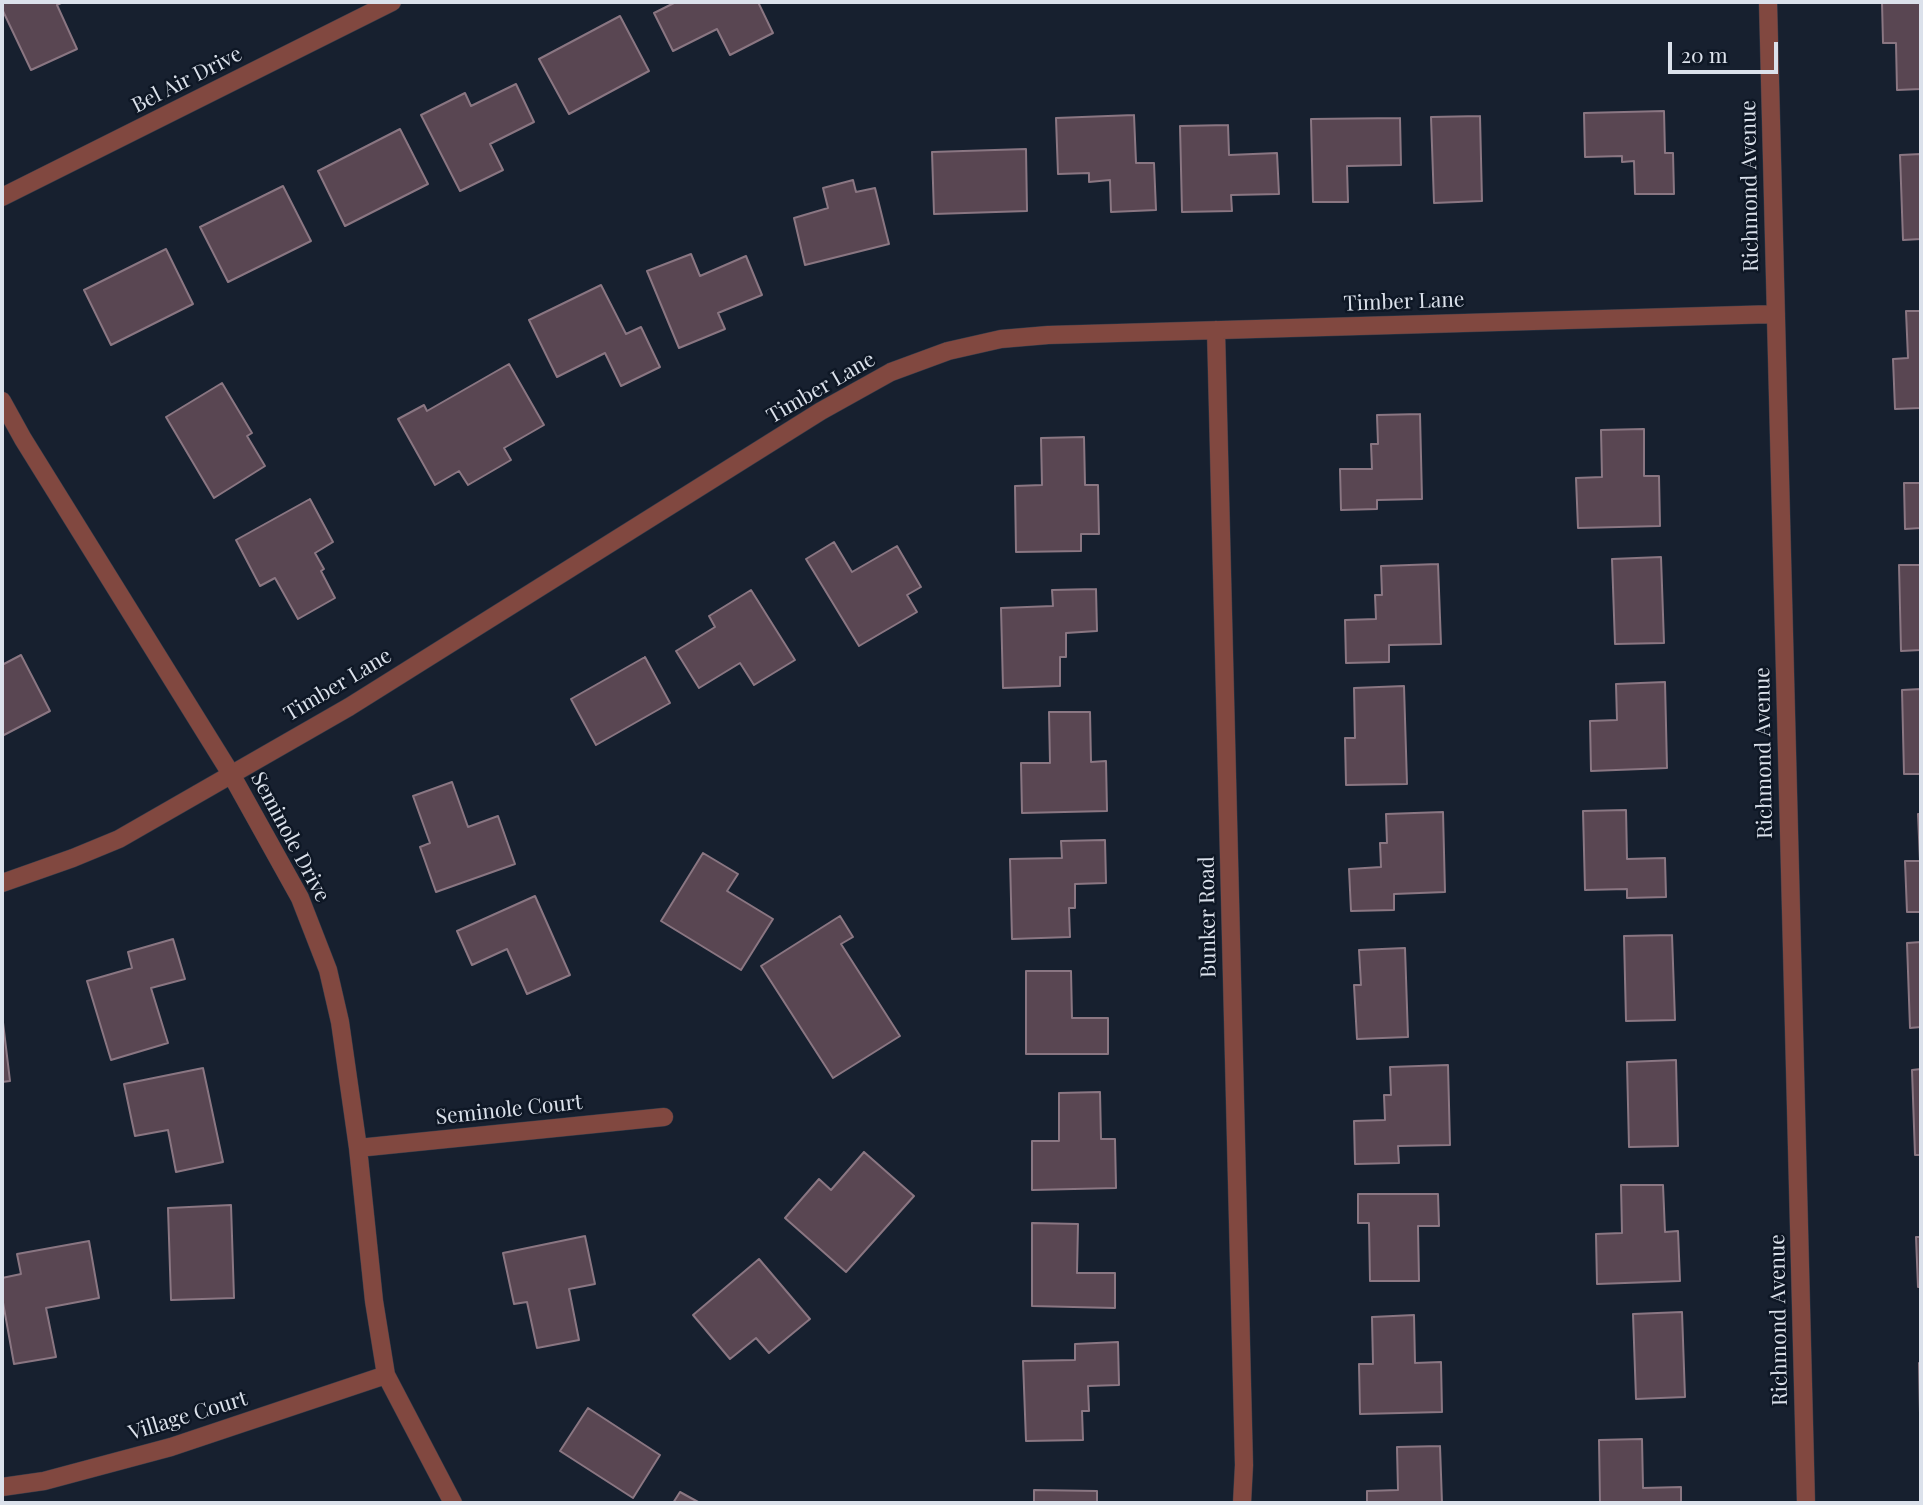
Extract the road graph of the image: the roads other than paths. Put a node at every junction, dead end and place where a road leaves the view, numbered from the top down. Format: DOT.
graph roads {
  1 [pos="392,2"];
  2 [pos="1768,2"];
  3 [pos="2,197"];
  4 [pos="1776,314"];
  5 [pos="1216,330"];
  6 [pos="2,401"];
  7 [pos="231,775"];
  8 [pos="2,883"];
  9 [pos="664,1117"];
  10 [pos="358,1148"];
  11 [pos="386,1375"];
  12 [pos="2,1487"];
  13 [pos="453,1503"];
  14 [pos="1242,1503"];
  15 [pos="1806,1503"];
  1 -- 3 [label="street, Bel Air Drive"];
  2 -- 4 [label="street, Richmond Avenue"];
  4 -- 5 [label="street, Timber Lane"];
  4 -- 15 [label="street, Richmond Avenue"];
  5 -- 7 [label="street, Timber Lane"];
  5 -- 14 [label="street, Bunker Road"];
  6 -- 7 [label="street, Seminole Drive"];
  7 -- 8 [label="street, Timber Lane"];
  7 -- 10 [label="street, Seminole Drive"];
  9 -- 10 [label="street, Seminole Court"];
  10 -- 11 [label="street, Seminole Drive"];
  11 -- 12 [label="street, Village Court"];
  11 -- 13 [label="street, Seminole Drive"];
}
